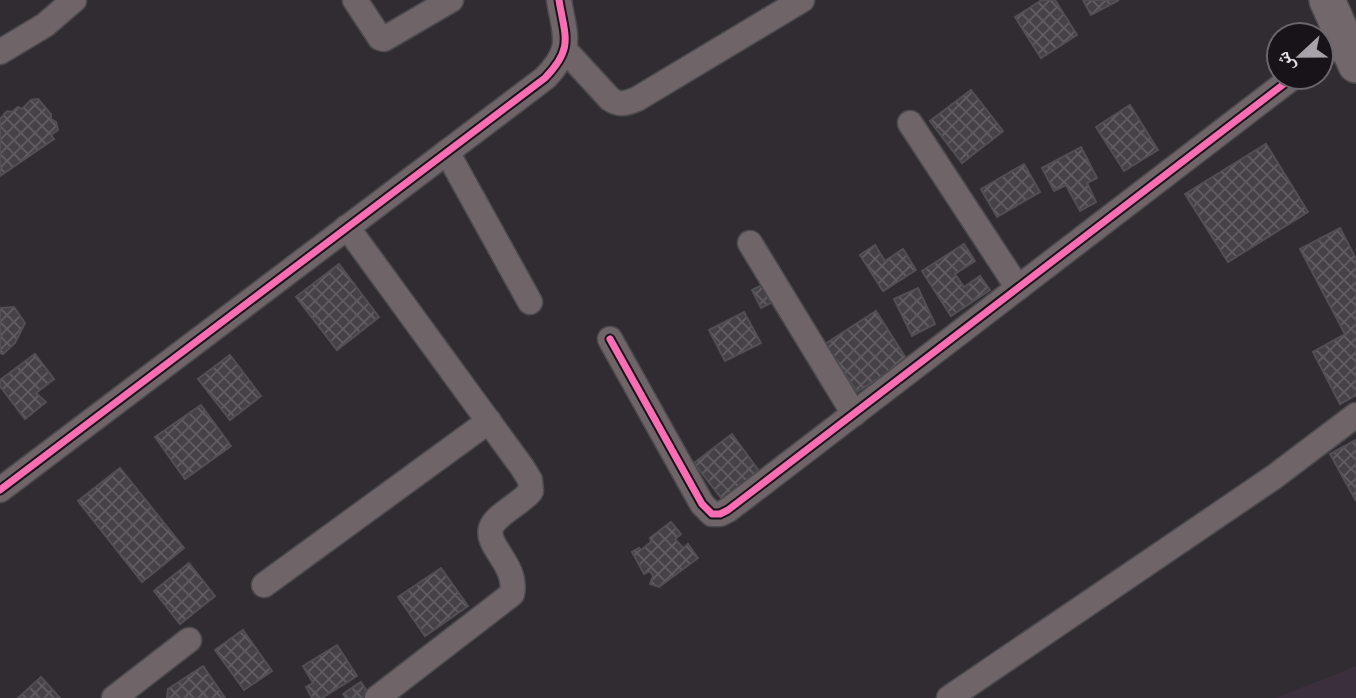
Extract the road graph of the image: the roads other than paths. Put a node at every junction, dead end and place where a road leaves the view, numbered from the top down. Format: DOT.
graph roads {
  1 [pos="75,0"];
  2 [pos="355,0"];
  3 [pos="451,0"];
  4 [pos="802,0"];
  5 [pos="565,3"];
  6 [pos="565,50"];
  7 [pos="0,52"];
  8 [pos="1275,91"];
  9 [pos="910,123"];
  10 [pos="447,152"];
  11 [pos="347,227"];
  12 [pos="750,243"];
  13 [pos="1018,288"];
  14 [pos="530,302"];
  15 [pos="610,339"];
  16 [pos="854,414"];
  17 [pos="1356,415"];
  18 [pos="489,421"];
  19 [pos="0,490"];
  20 [pos="264,585"];
  21 [pos="190,640"];
  22 [pos="114,698"];
  23 [pos="377,698"];
  24 [pos="949,698"];
  1 -- 7 [label="street"];
  2 -- 3 [label="street"];
  4 -- 6 [label="street"];
  5 -- 6 [label="street"];
  6 -- 10 [label="street"];
  8 -- 13 [label="street"];
  9 -- 13 [label="street"];
  10 -- 11 [label="street"];
  10 -- 14 [label="street"];
  11 -- 18 [label="street"];
  11 -- 19 [label="street"];
  12 -- 16 [label="street"];
  13 -- 16 [label="street"];
  15 -- 16 [label="street"];
  17 -- 24 [label="street"];
  18 -- 20 [label="street"];
  18 -- 23 [label="street"];
  21 -- 22 [label="street"];
}
